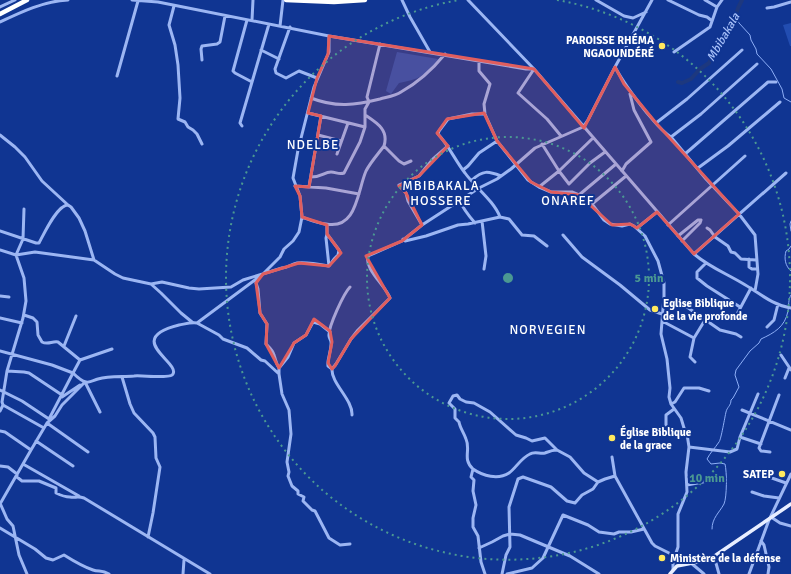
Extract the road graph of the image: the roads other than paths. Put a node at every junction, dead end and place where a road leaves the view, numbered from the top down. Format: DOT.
graph roads {
  1 [pos="15,0"];
  2 [pos="27,0"];
  3 [pos="68,0"];
  4 [pos="132,0"];
  5 [pos="253,0"];
  6 [pos="284,0"];
  7 [pos="365,0"];
  8 [pos="402,0"];
  9 [pos="468,0"];
  10 [pos="596,0"];
  11 [pos="652,0"];
  12 [pos="668,0"];
  13 [pos="705,0"];
  14 [pos="722,0"];
  15 [pos="138,1"];
  16 [pos="166,2"];
  17 [pos="791,2"];
  18 [pos="174,6"];
  19 [pos="0,7"];
  20 [pos="717,7"];
  21 [pos="767,8"];
  22 [pos="647,11"];
  23 [pos="0,14"];
  24 [pos="226,16"];
  25 [pos="247,20"];
  26 [pos="252,20"];
  27 [pos="711,20"];
  28 [pos="0,22"];
  29 [pos="269,24"];
  30 [pos="280,26"];
  31 [pos="290,27"];
  32 [pos="329,36"];
  33 [pos="380,44"];
  34 [pos="261,50"];
  35 [pos="742,50"];
  36 [pos="430,52"];
  37 [pos="674,52"];
  38 [pos="445,54"];
  39 [pos="279,59"];
  40 [pos="202,60"];
  41 [pos="479,61"];
  42 [pos="756,64"];
  43 [pos="615,67"];
  44 [pos="534,68"];
  45 [pos="117,76"];
  46 [pos="317,78"];
  47 [pos="252,82"];
  48 [pos="776,82"];
  49 [pos="630,92"];
  50 [pos="311,98"];
  51 [pos="369,102"];
  52 [pos="780,102"];
  53 [pos="484,108"];
  54 [pos="308,113"];
  55 [pos="480,113"];
  56 [pos="485,114"];
  57 [pos="365,115"];
  58 [pos="321,116"];
  59 [pos="348,123"];
  60 [pos="656,123"];
  61 [pos="242,126"];
  62 [pos="365,127"];
  63 [pos="583,127"];
  64 [pos="318,135"];
  65 [pos="0,136"];
  66 [pos="561,136"];
  67 [pos="671,137"];
  68 [pos="593,138"];
  69 [pos="341,141"];
  70 [pos="497,141"];
  71 [pos="202,144"];
  72 [pos="542,144"];
  73 [pos="384,146"];
  74 [pos="448,146"];
  75 [pos="605,152"];
  76 [pos="337,154"];
  77 [pos="685,154"];
  78 [pos="744,156"];
  79 [pos="411,161"];
  80 [pos="616,164"];
  81 [pos="516,166"];
  82 [pos="698,168"];
  83 [pos="463,170"];
  84 [pos="559,171"];
  85 [pos="622,171"];
  86 [pos="786,173"];
  87 [pos="503,175"];
  88 [pos="626,176"];
  89 [pos="311,177"];
  90 [pos="472,180"];
  91 [pos="712,185"];
  92 [pos="295,186"];
  93 [pos="309,187"];
  94 [pos="539,187"];
  95 [pos="479,188"];
  96 [pos="358,194"];
  97 [pos="579,195"];
  98 [pos="460,201"];
  99 [pos="592,204"];
  100 [pos="68,205"];
  101 [pos="24,209"];
  102 [pos="657,212"];
  103 [pos="739,214"];
  104 [pos="500,217"];
  105 [pos="302,218"];
  106 [pos="482,221"];
  107 [pos="475,223"];
  108 [pos="327,225"];
  109 [pos="422,225"];
  110 [pos="668,225"];
  111 [pos="637,228"];
  112 [pos="707,228"];
  113 [pos="0,231"];
  114 [pos="684,232"];
  115 [pos="328,234"];
  116 [pos="563,235"];
  117 [pos="687,235"];
  118 [pos="678,236"];
  119 [pos="713,236"];
  120 [pos="23,239"];
  121 [pos="403,239"];
  122 [pos="682,241"];
  123 [pos="34,242"];
  124 [pos="547,246"];
  125 [pos="0,250"];
  126 [pos="35,252"];
  127 [pos="695,253"];
  128 [pos="16,255"];
  129 [pos="94,260"];
  130 [pos="748,260"];
  131 [pos="756,260"];
  132 [pos="706,263"];
  133 [pos="329,266"];
  134 [pos="484,269"];
  135 [pos="757,269"];
  136 [pos="263,274"];
  137 [pos="150,284"];
  138 [pos="350,287"];
  139 [pos="751,288"];
  140 [pos="755,291"];
  141 [pos="0,296"];
  142 [pos="9,297"];
  143 [pos="778,304"];
  144 [pos="684,305"];
  145 [pos="740,307"];
  146 [pos="791,308"];
  147 [pos="662,314"];
  148 [pos="24,315"];
  149 [pos="76,316"];
  150 [pos="736,316"];
  151 [pos="0,318"];
  152 [pos="705,320"];
  153 [pos="662,321"];
  154 [pos="192,322"];
  155 [pos="22,323"];
  156 [pos="197,323"];
  157 [pos="767,327"];
  158 [pos="330,332"];
  159 [pos="742,337"];
  160 [pos="694,338"];
  161 [pos="64,346"];
  162 [pos="112,349"];
  163 [pos="0,351"];
  164 [pos="11,354"];
  165 [pos="781,355"];
  166 [pos="80,360"];
  167 [pos="695,362"];
  168 [pos="280,368"];
  169 [pos="332,368"];
  170 [pos="790,369"];
  171 [pos="7,371"];
  172 [pos="73,373"];
  173 [pos="279,374"];
  174 [pos="122,377"];
  175 [pos="785,378"];
  176 [pos="85,382"];
  177 [pos="709,391"];
  178 [pos="2,392"];
  179 [pos="758,394"];
  180 [pos="62,395"];
  181 [pos="779,395"];
  182 [pos="60,399"];
  183 [pos="3,404"];
  184 [pos="671,404"];
  185 [pos="674,409"];
  186 [pos="742,410"];
  187 [pos="0,411"];
  188 [pos="100,412"];
  189 [pos="751,414"];
  190 [pos="352,415"];
  191 [pos="770,421"];
  192 [pos="47,423"];
  193 [pos="666,425"];
  194 [pos="44,428"];
  195 [pos="791,430"];
  196 [pos="0,431"];
  197 [pos="740,437"];
  198 [pos="36,441"];
  199 [pos="761,444"];
  200 [pos="689,448"];
  201 [pos="31,450"];
  202 [pos="557,450"];
  203 [pos="88,452"];
  204 [pos="770,452"];
  205 [pos="612,457"];
  206 [pos="23,464"];
  207 [pos="0,466"];
  208 [pos="73,466"];
  209 [pos="473,469"];
  210 [pos="17,474"];
  211 [pos="791,474"];
  212 [pos="748,475"];
  213 [pos="615,476"];
  214 [pos="713,480"];
  215 [pos="598,482"];
  216 [pos="786,484"];
  217 [pos="688,485"];
  218 [pos="752,492"];
  219 [pos="80,497"];
  220 [pos="779,498"];
  221 [pos="0,504"];
  222 [pos="791,504"];
  223 [pos="770,519"];
  224 [pos="791,526"];
  225 [pos="0,528"];
  226 [pos="644,529"];
  227 [pos="510,534"];
  228 [pos="148,537"];
  229 [pos="16,538"];
  230 [pos="761,541"];
  231 [pos="350,544"];
  232 [pos="549,546"];
  233 [pos="479,548"];
  234 [pos="675,556"];
  235 [pos="714,556"];
  236 [pos="184,560"];
  237 [pos="691,563"];
  238 [pos="672,572"];
  239 [pos="27,574"];
  240 [pos="109,574"];
  241 [pos="183,574"];
  242 [pos="210,574"];
  243 [pos="485,574"];
  244 [pos="502,574"];
  245 [pos="506,574"];
  246 [pos="599,574"];
  247 [pos="704,574"];
  248 [pos="719,574"];
  249 [pos="749,574"];
  250 [pos="768,574"];
  1 -- 19 [label="street"];
  2 -- 23 [label="highway"];
  3 -- 28 [label="street"];
  4 -- 15 [label="street"];
  5 -- 26 [label="street"];
  6 -- 7 [label="highway"];
  6 -- 30 [label="street"];
  8 -- 36 [label="street"];
  9 -- 44 [label="street"];
  10 -- 22 [label="street"];
  11 -- 22 [label="street"];
  12 -- 27 [label="street"];
  13 -- 20 [label="street"];
  14 -- 20 [label="street"];
  15 -- 16 [label="street"];
  15 -- 45 [label="street"];
  16 -- 18 [label="street"];
  17 -- 21 [label="street"];
  18 -- 24 [label="street"];
  18 -- 71 [label="street"];
  20 -- 27 [label="street"];
  22 -- 43 [label="street"];
  24 -- 25 [label="street"];
  24 -- 40 [label="street"];
  25 -- 26 [label="street"];
  25 -- 47 [label="street"];
  26 -- 29 [label="street"];
  27 -- 37 [label="street"];
  29 -- 30 [label="street"];
  29 -- 34 [label="street"];
  30 -- 31 [label="street"];
  31 -- 32 [label="street"];
  31 -- 39 [label="street"];
  32 -- 33 [label="street"];
  32 -- 46 [label="street"];
  33 -- 36 [label="street"];
  33 -- 51 [label="street"];
  34 -- 39 [label="street"];
  34 -- 47 [label="street"];
  35 -- 60 [label="street"];
  36 -- 38 [label="street"];
  38 -- 41 [label="street"];
  38 -- 51 [label="street"];
  39 -- 46 [label="street"];
  41 -- 44 [label="street"];
  41 -- 53 [label="street"];
  42 -- 67 [label="street"];
  43 -- 49 [label="street"];
  43 -- 63 [label="street"];
  44 -- 63 [label="street"];
  44 -- 66 [label="street"];
  46 -- 50 [label="street"];
  47 -- 61 [label="street"];
  48 -- 77 [label="street"];
  49 -- 60 [label="street"];
  49 -- 85 [label="street"];
  50 -- 51 [label="street"];
  50 -- 54 [label="street"];
  51 -- 57 [label="street"];
  52 -- 82 [label="street"];
  53 -- 55 [label="street"];
  53 -- 56 [label="street"];
  54 -- 58 [label="street"];
  54 -- 92 [label="street"];
  55 -- 56 [label="street"];
  55 -- 74 [label="street"];
  56 -- 70 [label="street"];
  57 -- 62 [label="street"];
  57 -- 73 [label="street"];
  58 -- 59 [label="street"];
  58 -- 64 [label="street"];
  59 -- 62 [label="street"];
  59 -- 69 [label="street"];
  60 -- 67 [label="street"];
  62 -- 89 [label="street"];
  63 -- 66 [label="street"];
  63 -- 68 [label="street"];
  64 -- 69 [label="street"];
  64 -- 89 [label="street"];
  65 -- 100 [label="street"];
  66 -- 72 [label="street"];
  67 -- 77 [label="street"];
  68 -- 75 [label="street"];
  68 -- 84 [label="street"];
  69 -- 76 [label="street"];
  70 -- 81 [label="street"];
  70 -- 83 [label="street"];
  72 -- 81 [label="street"];
  72 -- 84 [label="street"];
  73 -- 79 [label="street"];
  73 -- 96 [label="street"];
  74 -- 83 [label="street"];
  74 -- 109 [label="street"];
  75 -- 80 [label="street"];
  75 -- 84 [label="street"];
  77 -- 82 [label="street"];
  78 -- 91 [label="street"];
  80 -- 85 [label="street"];
  80 -- 97 [label="street"];
  81 -- 87 [label="street"];
  81 -- 94 [label="street"];
  82 -- 91 [label="street"];
  83 -- 90 [label="street"];
  84 -- 94 [label="street"];
  85 -- 88 [label="street"];
  86 -- 103 [label="street"];
  87 -- 90 [label="street"];
  87 -- 95 [label="street"];
  88 -- 99 [label="street"];
  88 -- 102 [label="street"];
  89 -- 93 [label="street"];
  90 -- 95 [label="street"];
  91 -- 103 [label="street"];
  91 -- 110 [label="street"];
  92 -- 93 [label="street"];
  92 -- 105 [label="street"];
  93 -- 96 [label="street"];
  94 -- 97 [label="street"];
  95 -- 98 [label="street"];
  95 -- 104 [label="street"];
  96 -- 108 [label="street"];
  97 -- 99 [label="street"];
  98 -- 107 [label="street"];
  98 -- 109 [label="street"];
  99 -- 111 [label="street"];
  100 -- 123 [label="street"];
  100 -- 129 [label="street"];
  101 -- 120 [label="street"];
  102 -- 110 [label="street"];
  102 -- 111 [label="street"];
  103 -- 119 [label="street"];
  103 -- 131 [label="street"];
  104 -- 106 [label="street"];
  104 -- 124 [label="street"];
  105 -- 108 [label="street"];
  105 -- 136 [label="street"];
  106 -- 107 [label="street"];
  106 -- 134 [label="street"];
  107 -- 121 [label="street"];
  108 -- 115 [label="street"];
  109 -- 121 [label="street"];
  110 -- 118 [label="street"];
  111 -- 147 [label="street"];
  112 -- 119 [label="street"];
  113 -- 120 [label="street"];
  114 -- 117 [label="street"];
  114 -- 117 [label="street"];
  114 -- 118 [label="street"];
  115 -- 133 [label="street"];
  115 -- 133 [label="street"];
  116 -- 147 [label="street"];
  117 -- 122 [label="street"];
  118 -- 122 [label="street"];
  119 -- 127 [label="street"];
  119 -- 130 [label="street"];
  120 -- 123 [label="street"];
  120 -- 128 [label="street"];
  121 -- 169 [label="street"];
  122 -- 127 [label="street"];
  123 -- 126 [label="street"];
  125 -- 128 [label="street"];
  126 -- 128 [label="street"];
  126 -- 129 [label="street"];
  127 -- 132 [label="street"];
  128 -- 148 [label="street"];
  129 -- 137 [label="street"];
  130 -- 131 [label="street"];
  130 -- 135 [label="street"];
  131 -- 135 [label="street"];
  132 -- 139 [label="street"];
  132 -- 145 [label="street"];
  133 -- 136 [label="street"];
  135 -- 140 [label="street"];
  136 -- 137 [label="street"];
  136 -- 156 [label="street"];
  136 -- 168 [label="street"];
  137 -- 154 [label="street"];
  138 -- 158 [label="street"];
  139 -- 140 [label="street"];
  139 -- 145 [label="street"];
  140 -- 143 [label="street"];
  141 -- 142 [label="street"];
  143 -- 146 [label="street"];
  143 -- 157 [label="street"];
  144 -- 152 [label="street"];
  145 -- 150 [label="street"];
  147 -- 153 [label="street"];
  148 -- 155 [label="street"];
  148 -- 161 [label="street"];
  149 -- 161 [label="street"];
  151 -- 155 [label="street"];
  152 -- 159 [label="street"];
  152 -- 160 [label="street"];
  153 -- 160 [label="street"];
  153 -- 184 [label="street"];
  154 -- 156 [label="street"];
  154 -- 174 [label="street"];
  155 -- 164 [label="street"];
  156 -- 173 [label="street"];
  158 -- 168 [label="street"];
  158 -- 169 [label="street"];
  160 -- 167 [label="street"];
  161 -- 166 [label="street"];
  162 -- 166 [label="street"];
  163 -- 164 [label="street"];
  164 -- 171 [label="street"];
  164 -- 172 [label="street"];
  165 -- 170 [label="street"];
  166 -- 172 [label="street"];
  168 -- 173 [label="street"];
  169 -- 190 [label="street"];
  170 -- 175 [label="street"];
  171 -- 178 [label="street"];
  171 -- 180 [label="street"];
  172 -- 176 [label="street"];
  172 -- 180 [label="street"];
  173 -- 231 [label="street"];
  174 -- 176 [label="street"];
  174 -- 228 [label="street"];
  176 -- 182 [label="street"];
  176 -- 188 [label="street"];
  176 -- 192 [label="street"];
  177 -- 184 [label="street"];
  178 -- 182 [label="street"];
  178 -- 183 [label="street"];
  179 -- 189 [label="street"];
  180 -- 182 [label="street"];
  181 -- 191 [label="street"];
  183 -- 187 [label="street"];
  183 -- 194 [label="street"];
  184 -- 185 [label="street"];
  185 -- 193 [label="street"];
  185 -- 200 [label="street"];
  186 -- 189 [label="street"];
  189 -- 191 [label="street"];
  189 -- 197 [label="street"];
  191 -- 195 [label="street"];
  191 -- 199 [label="street"];
  192 -- 194 [label="street"];
  192 -- 203 [label="street"];
  194 -- 198 [label="street"];
  196 -- 201 [label="street"];
  197 -- 199 [label="street"];
  197 -- 200 [label="street"];
  198 -- 201 [label="street"];
  198 -- 208 [label="street"];
  199 -- 204 [label="street"];
  200 -- 217 [label="street"];
  201 -- 206 [label="street"];
  202 -- 209 [label="street"];
  202 -- 209 [label="street"];
  202 -- 215 [label="street"];
  205 -- 213 [label="street"];
  206 -- 210 [label="street"];
  206 -- 219 [label="street"];
  207 -- 210 [label="street"];
  209 -- 233 [label="street"];
  210 -- 219 [label="street"];
  210 -- 221 [label="street"];
  211 -- 216 [label="street"];
  212 -- 216 [label="street"];
  213 -- 215 [label="street"];
  213 -- 226 [label="street"];
  214 -- 217 [label="street"];
  215 -- 227 [label="street"];
  216 -- 220 [label="street"];
  217 -- 234 [label="street"];
  218 -- 220 [label="street"];
  219 -- 228 [label="street"];
  220 -- 223 [label="street"];
  221 -- 229 [label="street"];
  222 -- 223 [label="main road"];
  223 -- 224 [label="street"];
  223 -- 230 [label="street"];
  223 -- 235 [label="main road"];
  225 -- 229 [label="street"];
  226 -- 232 [label="street"];
  226 -- 234 [label="street"];
  227 -- 232 [label="street"];
  227 -- 233 [label="street"];
  227 -- 244 [label="street"];
  228 -- 236 [label="street"];
  229 -- 239 [label="street"];
  229 -- 240 [label="street"];
  230 -- 249 [label="street"];
  230 -- 250 [label="street"];
  232 -- 245 [label="street"];
  232 -- 246 [label="street"];
  233 -- 243 [label="street"];
  234 -- 238 [label="street"];
  235 -- 237 [label="main road"];
  235 -- 248 [label="street"];
  236 -- 241 [label="street"];
  236 -- 242 [label="street"];
  237 -- 238 [label="main road"];
  237 -- 247 [label="street"];
}
